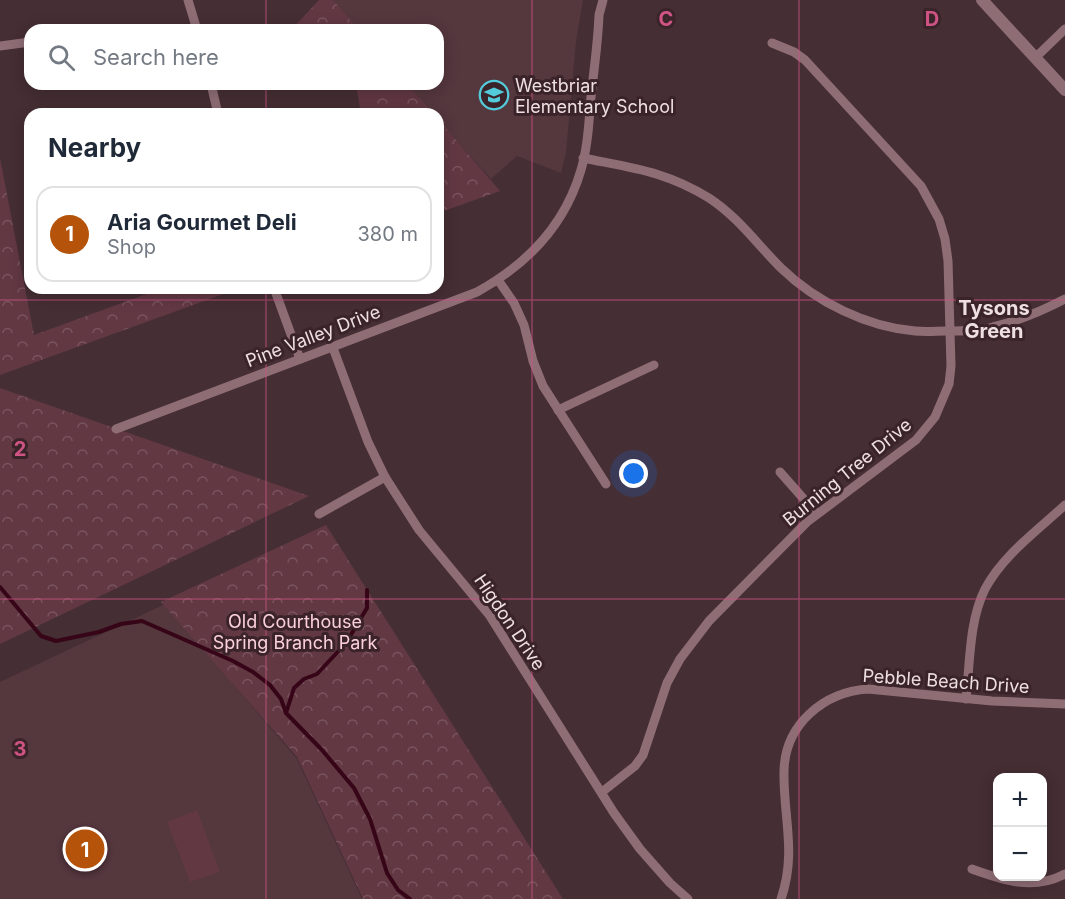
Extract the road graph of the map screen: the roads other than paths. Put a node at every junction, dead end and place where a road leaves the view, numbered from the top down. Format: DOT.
graph roads {
  1 [pos="188,0"];
  2 [pos="603,0"];
  3 [pos="982,0"];
  4 [pos="194,24"];
  5 [pos="1065,29"];
  6 [pos="24,43"];
  7 [pos="772,43"];
  8 [pos="0,46"];
  9 [pos="1035,58"];
  10 [pos="212,90"];
  11 [pos="1065,90"];
  12 [pos="217,108"];
  13 [pos="583,158"];
  14 [pos="498,280"];
  15 [pos="276,294"];
  16 [pos="1065,299"];
  17 [pos="950,331"];
  18 [pos="333,348"];
  19 [pos="300,359"];
  20 [pos="654,365"];
  21 [pos="558,410"];
  22 [pos="116,429"];
  23 [pos="780,472"];
  24 [pos="385,477"];
  25 [pos="606,484"];
  26 [pos="1065,505"];
  27 [pos="319,514"];
  28 [pos="817,514"];
  29 [pos="966,699"];
  30 [pos="1065,704"];
  31 [pos="602,792"];
  32 [pos="972,869"];
  33 [pos="1065,874"];
  34 [pos="688,899"];
  35 [pos="781,899"];
  1 -- 4 [label="street"];
  2 -- 13 [label="street, Pine Valley Drive"];
  3 -- 9 [label="street"];
  5 -- 9 [label="street"];
  6 -- 8 [label="street"];
  7 -- 17 [label="street, Burning Tree Drive"];
  9 -- 11 [label="street"];
  10 -- 12 [label="street"];
  13 -- 14 [label="street, Pine Valley Drive"];
  13 -- 17 [label="street"];
  14 -- 18 [label="street, Pine Valley Drive"];
  14 -- 21 [label="street"];
  15 -- 19 [label="street"];
  16 -- 17 [label="street"];
  17 -- 28 [label="street, Burning Tree Drive"];
  18 -- 19 [label="street, Pine Valley Drive"];
  18 -- 24 [label="street, Higdon Drive"];
  19 -- 22 [label="street, Pine Valley Drive"];
  20 -- 21 [label="street"];
  21 -- 25 [label="street"];
  23 -- 28 [label="street"];
  24 -- 27 [label="street"];
  24 -- 31 [label="street, Higdon Drive"];
  26 -- 29 [label="street"];
  28 -- 31 [label="street, Burning Tree Drive"];
  29 -- 30 [label="street, Pebble Beach Drive"];
  29 -- 35 [label="street, Pebble Beach Drive"];
  31 -- 34 [label="street, Higdon Drive"];
  32 -- 33 [label="street"];
}
